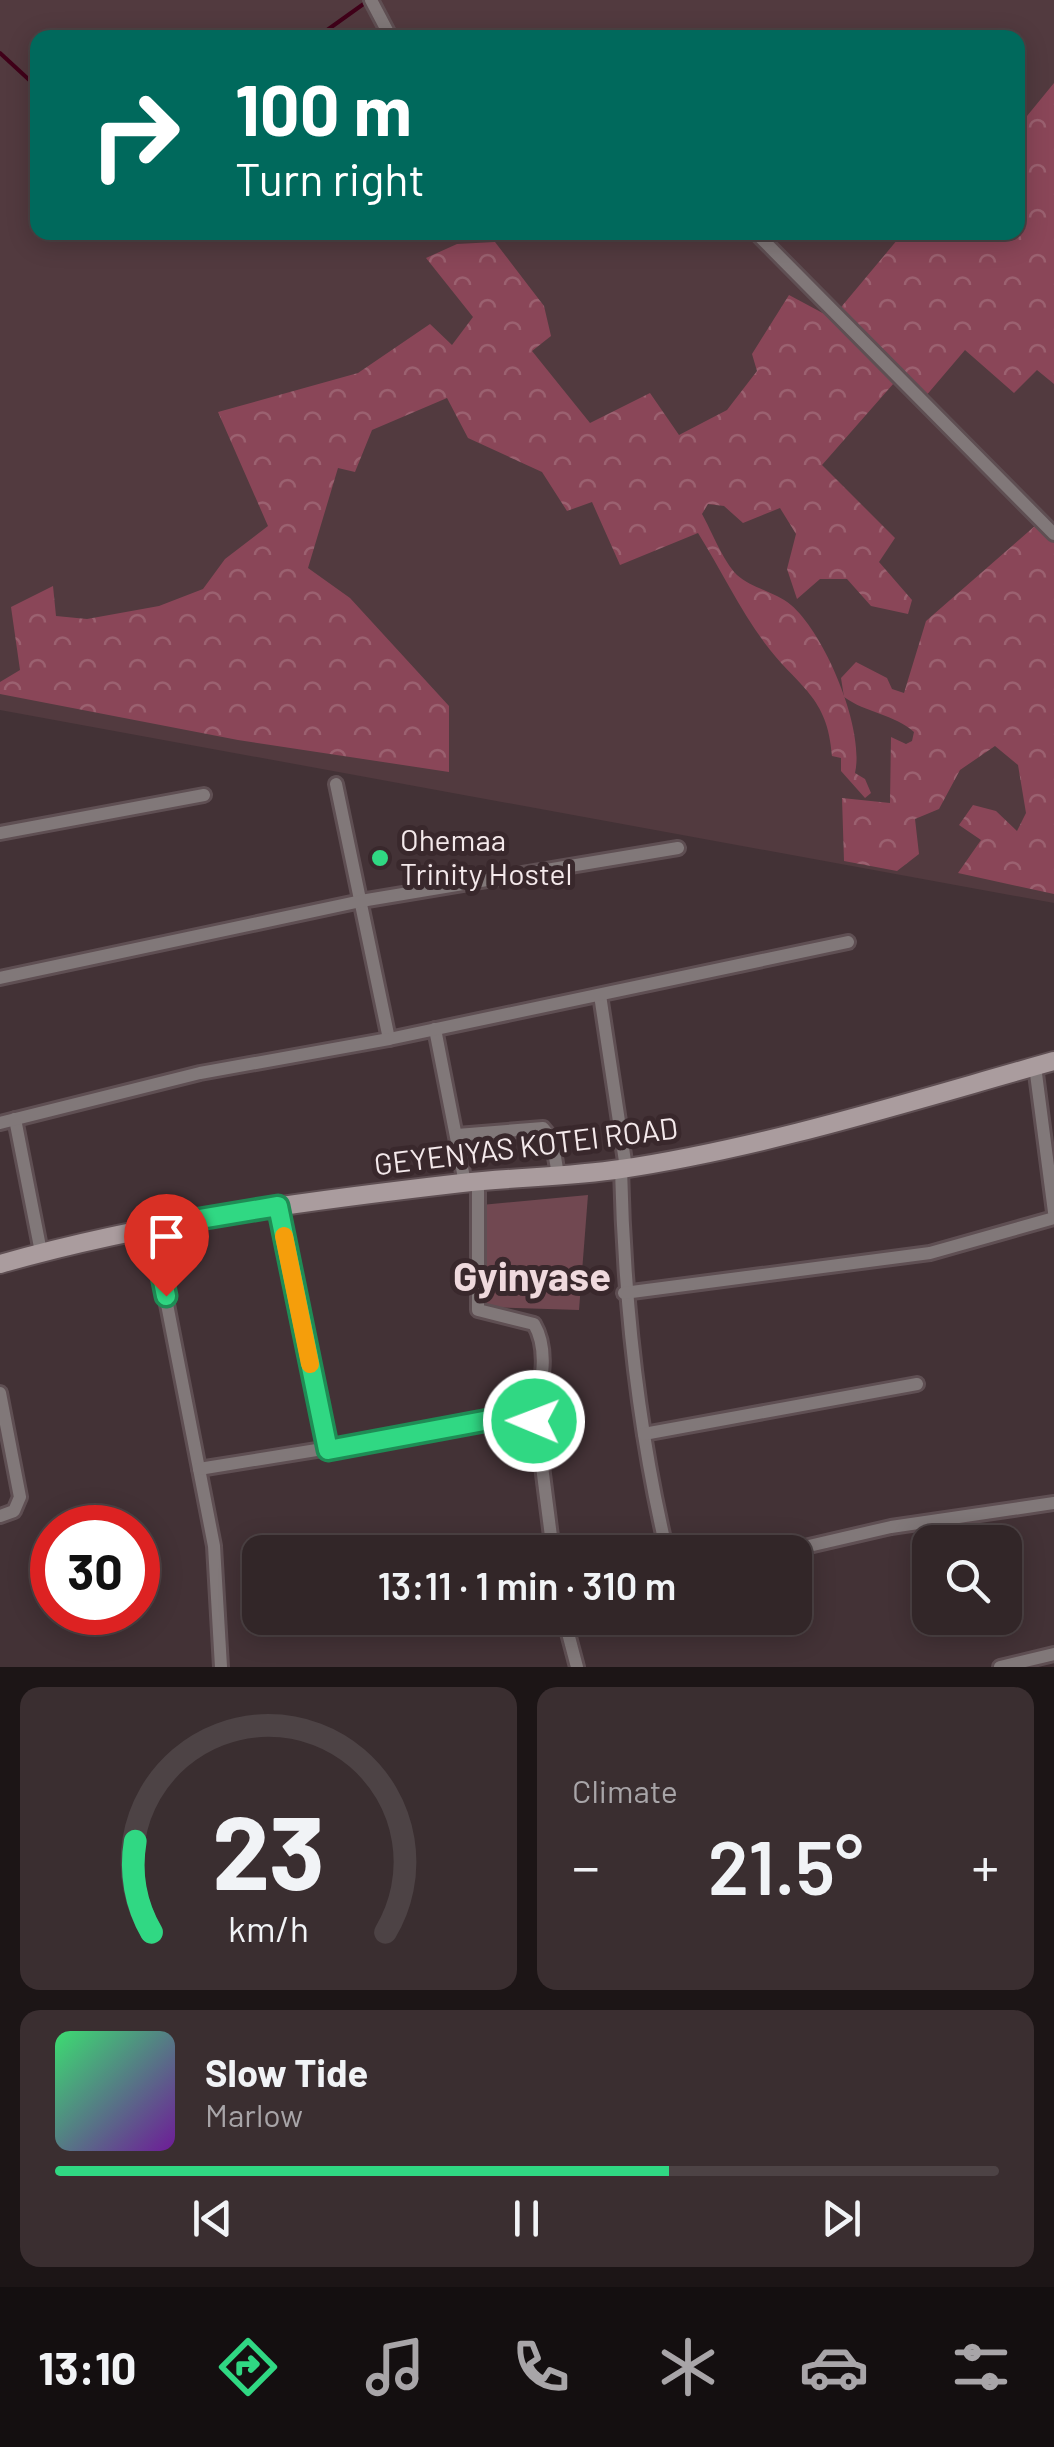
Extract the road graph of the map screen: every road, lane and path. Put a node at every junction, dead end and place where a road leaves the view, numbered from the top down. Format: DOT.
graph roads {
  1 [pos="373,5"];
  2 [pos="387,30"];
  3 [pos="764,240"];
  4 [pos="1054,534"];
  5 [pos="336,784"];
  6 [pos="204,795"];
  7 [pos="0,833"];
  8 [pos="678,848"];
  9 [pos="361,901"];
  10 [pos="848,942"];
  11 [pos="0,978"];
  12 [pos="600,995"];
  13 [pos="436,1029"];
  14 [pos="389,1039"];
  15 [pos="1045,1064"];
  16 [pos="15,1120"];
  17 [pos="0,1123"];
  18 [pos="457,1135"];
  19 [pos="624,1168"];
  20 [pos="558,1175"];
  21 [pos="472,1182"];
  22 [pos="278,1206"];
  23 [pos="1054,1215"];
  24 [pos="152,1227"];
  25 [pos="41,1252"];
  26 [pos="0,1264"];
  27 [pos="624,1293"];
  28 [pos="917,1384"];
  29 [pos="0,1393"];
  30 [pos="534,1421"];
  31 [pos="644,1434"];
  32 [pos="328,1450"];
  33 [pos="199,1469"];
  34 [pos="1054,1503"];
  35 [pos="0,1516"];
  36 [pos="551,1535"];
  37 [pos="663,1535"];
  38 [pos="812,1545"];
  39 [pos="568,1635"];
  40 [pos="1054,1654"];
  41 [pos="221,1667"];
  42 [pos="576,1667"];
  43 [pos="1000,1667"];
  1 -- 2 [label="street"];
  3 -- 4 [label="street"];
  5 -- 9 [label="street"];
  6 -- 7 [label="street"];
  8 -- 9 [label="street"];
  9 -- 11 [label="street"];
  9 -- 14 [label="street"];
  10 -- 12 [label="street"];
  12 -- 13 [label="street"];
  12 -- 19 [label="street"];
  13 -- 14 [label="street"];
  13 -- 18 [label="street"];
  14 -- 16 [label="street"];
  15 -- 19 [label="street, GEYENYAS KOTEI ROAD"];
  15 -- 23 [label="street"];
  16 -- 17 [label="street"];
  16 -- 25 [label="street"];
  18 -- 20 [label="street"];
  18 -- 21 [label="street"];
  19 -- 20 [label="street, GEYENYAS KOTEI ROAD"];
  19 -- 27 [label="street"];
  20 -- 21 [label="street, GEYENYAS KOTEI ROAD"];
  21 -- 22 [label="street, GEYENYAS KOTEI ROAD"];
  21 -- 30 [label="street"];
  22 -- 24 [label="street, GEYENYAS KOTEI ROAD"];
  22 -- 32 [label="street"];
  23 -- 27 [label="street"];
  24 -- 25 [label="street, GEYENYAS KOTEI ROAD"];
  24 -- 33 [label="street"];
  25 -- 26 [label="street, GEYENYAS KOTEI ROAD"];
  27 -- 31 [label="street"];
  28 -- 31 [label="street"];
  29 -- 35 [label="street"];
  30 -- 32 [label="street"];
  30 -- 36 [label="street"];
  31 -- 37 [label="street"];
  32 -- 33 [label="street"];
  33 -- 41 [label="street"];
  34 -- 38 [label="street"];
  39 -- 42 [label="street"];
  40 -- 43 [label="street"];
}
